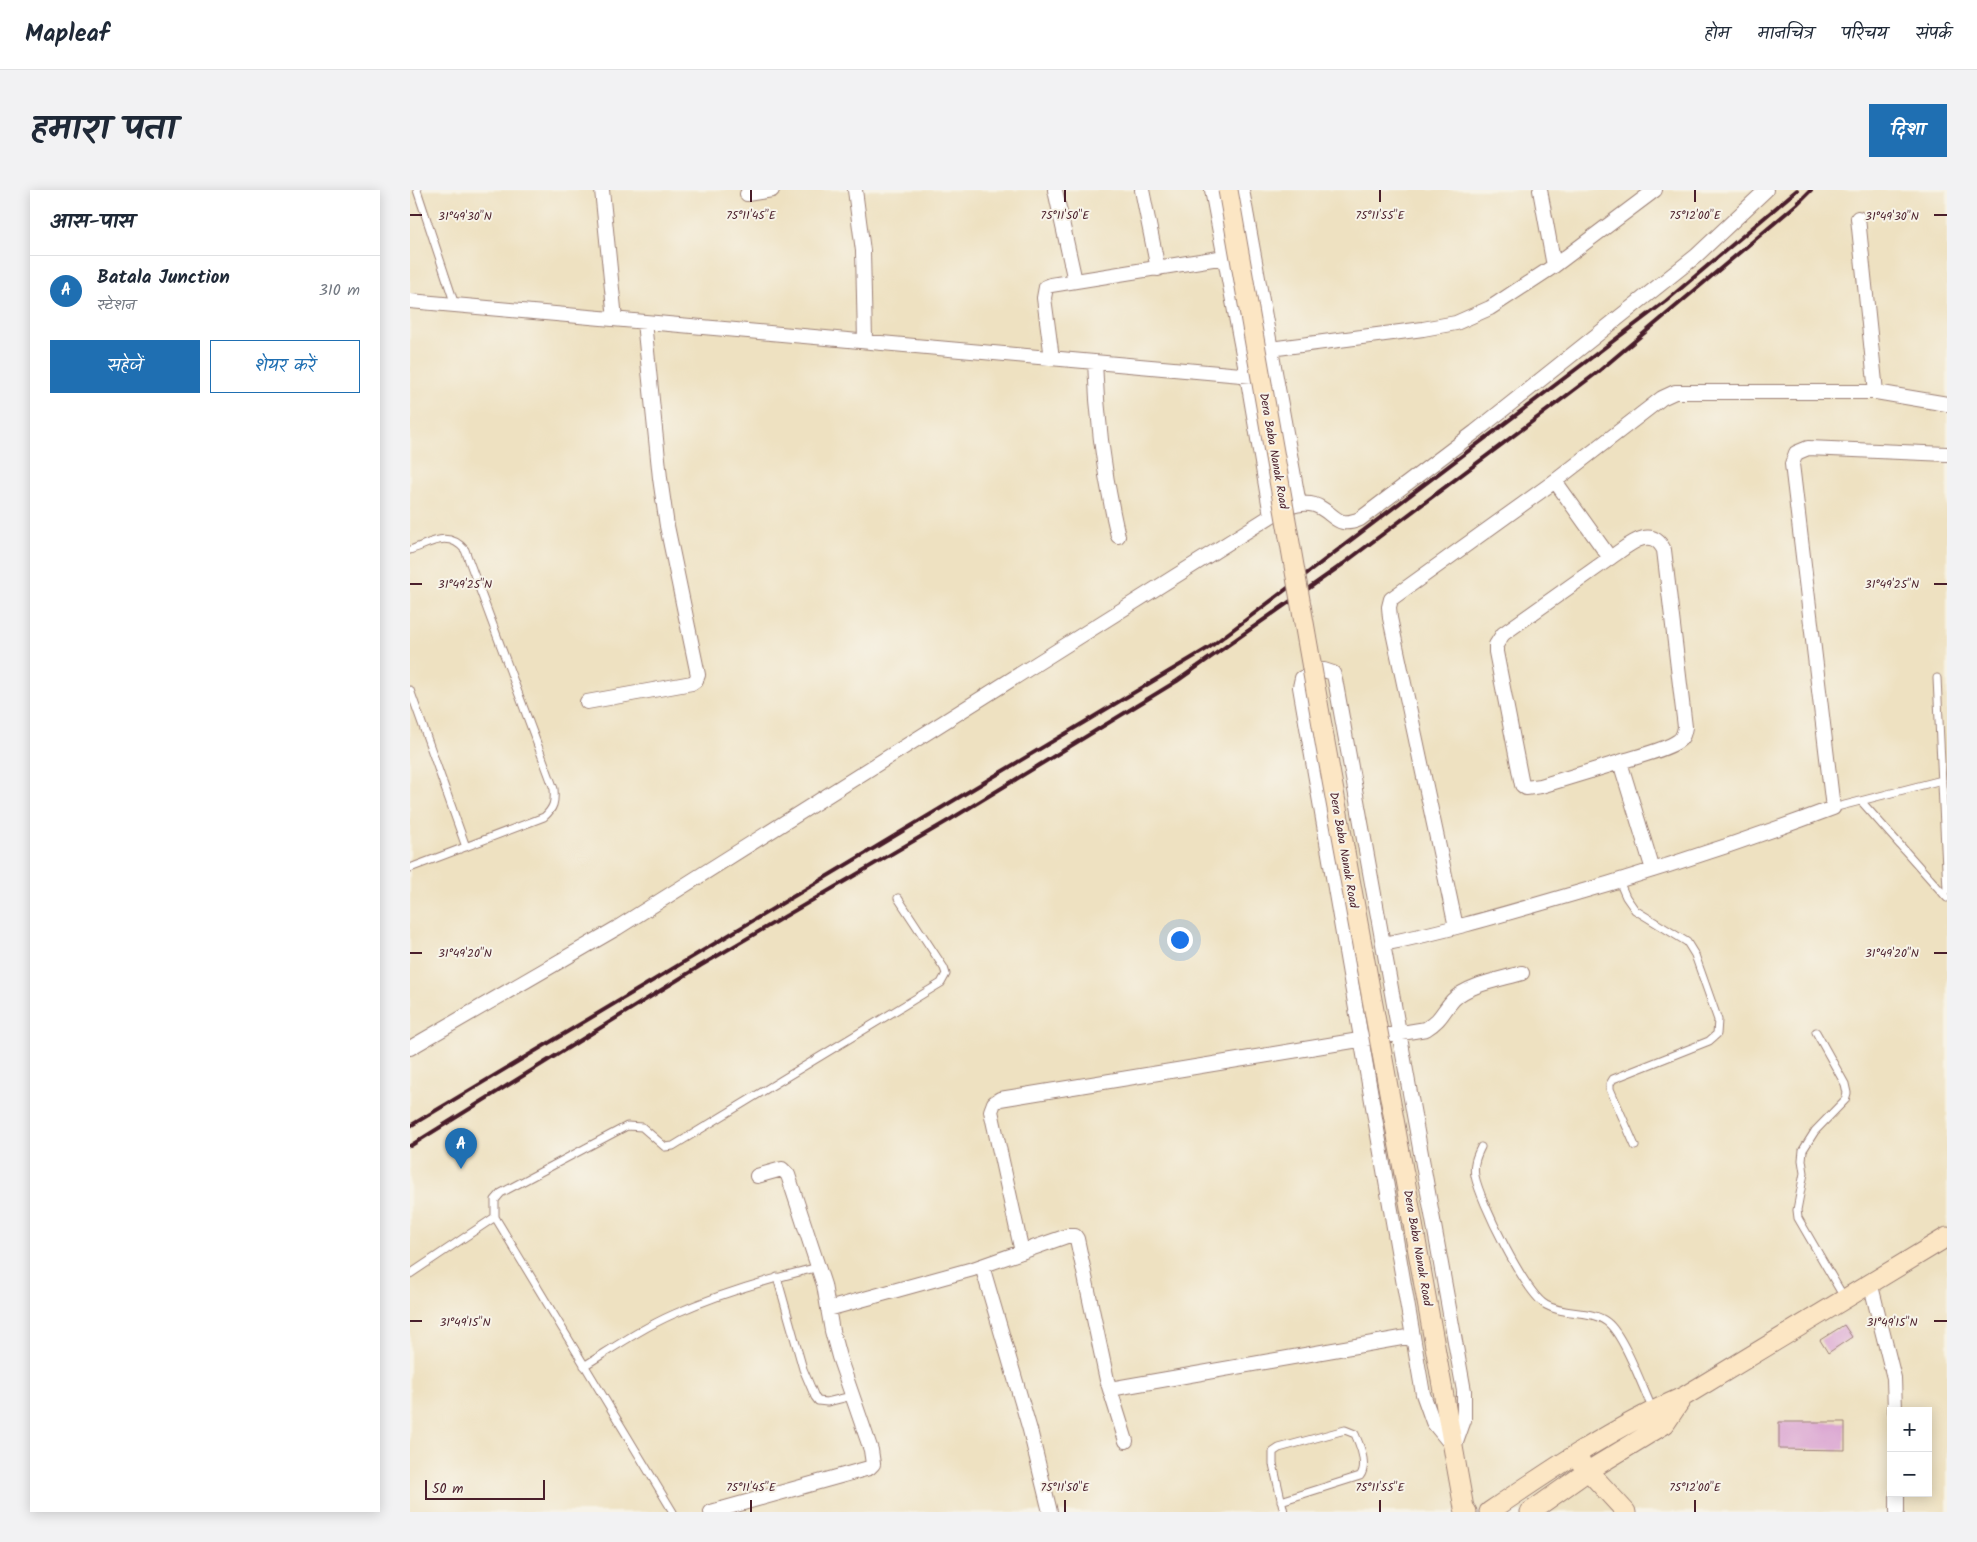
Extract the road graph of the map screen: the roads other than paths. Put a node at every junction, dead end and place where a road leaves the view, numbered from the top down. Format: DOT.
graph roads {
  1 [pos="417,190"];
  2 [pos="602,190"];
  3 [pos="772,190"];
  4 [pos="855,190"];
  5 [pos="1055,190"];
  6 [pos="1142,190"];
  7 [pos="1212,190"];
  8 [pos="1228,190"];
  9 [pos="1242,190"];
  10 [pos="1540,190"];
  11 [pos="1656,190"];
  12 [pos="1766,190"];
  13 [pos="747,194"];
  14 [pos="1858,218"];
  15 [pos="1225,257"];
  16 [pos="1554,266"];
  17 [pos="1158,269"];
  18 [pos="1075,281"];
  19 [pos="410,301"];
  20 [pos="455,305"];
  21 [pos="615,319"];
  22 [pos="644,322"];
  23 [pos="865,341"];
  24 [pos="1270,349"];
  25 [pos="1052,358"];
  26 [pos="1095,362"];
  27 [pos="1247,375"];
  28 [pos="1276,378"];
  29 [pos="1876,392"];
  30 [pos="1947,404"];
  31 [pos="1947,454"];
  32 [pos="1555,481"];
  33 [pos="1299,504"];
  34 [pos="1271,515"];
  35 [pos="1118,536"];
  36 [pos="410,550"];
  37 [pos="1610,558"];
  38 [pos="1937,678"];
  39 [pos="410,690"];
  40 [pos="587,702"];
  41 [pos="1620,762"];
  42 [pos="1942,780"];
  43 [pos="1861,800"];
  44 [pos="1833,808"];
  45 [pos="466,847"];
  46 [pos="410,868"];
  47 [pos="1653,870"];
  48 [pos="1619,881"];
  49 [pos="1947,890"];
  50 [pos="898,898"];
  51 [pos="1947,898"];
  52 [pos="1456,927"];
  53 [pos="1383,944"];
  54 [pos="1522,973"];
  55 [pos="1816,1032"];
  56 [pos="1399,1033"];
  57 [pos="1362,1040"];
  58 [pos="410,1048"];
  59 [pos="1635,1146"];
  60 [pos="1482,1147"];
  61 [pos="757,1176"];
  62 [pos="495,1218"];
  63 [pos="1947,1237"];
  64 [pos="1022,1252"];
  65 [pos="982,1266"];
  66 [pos="819,1267"];
  67 [pos="410,1274"];
  68 [pos="777,1278"];
  69 [pos="1872,1290"];
  70 [pos="1845,1299"];
  71 [pos="828,1309"];
  72 [pos="1414,1336"];
  73 [pos="584,1366"];
  74 [pos="1110,1390"];
  75 [pos="852,1396"];
  76 [pos="1683,1397"];
  77 [pos="1895,1407"];
  78 [pos="1653,1410"];
  79 [pos="1126,1441"];
  80 [pos="1454,1448"];
  81 [pos="1574,1454"];
  82 [pos="1588,1471"];
  83 [pos="1897,1497"];
  84 [pos="1281,1501"];
  85 [pos="1465,1511"];
  86 [pos="673,1512"];
  87 [pos="711,1512"];
  88 [pos="1050,1512"];
  89 [pos="1284,1512"];
  90 [pos="1489,1512"];
  91 [pos="1530,1512"];
  92 [pos="1626,1512"];
  93 [pos="1897,1512"];
  1 -- 20 [label="lane"];
  2 -- 21 [label="street"];
  3 -- 13 [label="street"];
  4 -- 23 [label="street"];
  5 -- 18 [label="street"];
  6 -- 17 [label="street"];
  7 -- 15 [label="street"];
  8 -- 80 [label="main road, Dera Baba Nanak Road, bridge"];
  9 -- 24 [label="street"];
  10 -- 16 [label="street"];
  11 -- 16 [label="street"];
  12 -- 33 [label="street"];
  14 -- 29 [label="street"];
  15 -- 17 [label="street"];
  15 -- 27 [label="street"];
  16 -- 24 [label="street"];
  17 -- 18 [label="street"];
  18 -- 25 [label="street"];
  19 -- 20 [label="street"];
  20 -- 21 [label="street"];
  21 -- 22 [label="street"];
  22 -- 23 [label="street"];
  22 -- 40 [label="street"];
  23 -- 25 [label="street"];
  24 -- 28 [label="street"];
  25 -- 26 [label="street"];
  26 -- 27 [label="street"];
  26 -- 35 [label="street"];
  27 -- 28 [label="street"];
  27 -- 34 [label="street"];
  28 -- 33 [label="street"];
  29 -- 30 [label="street"];
  29 -- 32 [label="street"];
  31 -- 44 [label="street"];
  32 -- 37 [label="street"];
  32 -- 52 [label="street"];
  33 -- 34 [label="street"];
  34 -- 58 [label="street"];
  36 -- 45 [label="lane"];
  37 -- 41 [label="street"];
  37 -- 41 [label="street"];
  38 -- 42 [label="lane"];
  39 -- 45 [label="lane"];
  41 -- 47 [label="street"];
  42 -- 43 [label="lane"];
  42 -- 49 [label="lane"];
  43 -- 44 [label="lane"];
  43 -- 51 [label="lane"];
  44 -- 47 [label="street"];
  45 -- 46 [label="lane"];
  47 -- 48 [label="street"];
  48 -- 52 [label="street"];
  48 -- 59 [label="lane"];
  50 -- 62 [label="lane"];
  52 -- 53 [label="street"];
  53 -- 56 [label="street"];
  53 -- 57 [label="street"];
  54 -- 56 [label="street"];
  55 -- 70 [label="lane"];
  56 -- 57 [label="street"];
  56 -- 80 [label="street"];
  57 -- 64 [label="street"];
  57 -- 72 [label="street"];
  60 -- 78 [label="lane"];
  61 -- 66 [label="street"];
  62 -- 67 [label="lane"];
  62 -- 73 [label="lane"];
  63 -- 70 [label="main road"];
  64 -- 65 [label="street"];
  64 -- 74 [label="street"];
  65 -- 71 [label="street"];
  65 -- 88 [label="street"];
  66 -- 68 [label="lane"];
  66 -- 71 [label="street"];
  68 -- 73 [label="lane"];
  68 -- 75 [label="lane"];
  69 -- 77 [label="street"];
  70 -- 76 [label="main road"];
  71 -- 75 [label="street"];
  72 -- 74 [label="street"];
  72 -- 80 [label="street"];
  73 -- 86 [label="lane"];
  74 -- 79 [label="street"];
  75 -- 87 [label="street"];
  76 -- 78 [label="main road"];
  76 -- 82 [label="main road"];
  78 -- 81 [label="main road"];
  80 -- 85 [label="main road, Dera Baba Nanak Road"];
  81 -- 82 [label="main road"];
  81 -- 90 [label="main road"];
  82 -- 91 [label="main road"];
  82 -- 92 [label="main road"];
  83 -- 93 [label="street"];
  84 -- 84 [label="lane"];
  84 -- 89 [label="lane"];
}
